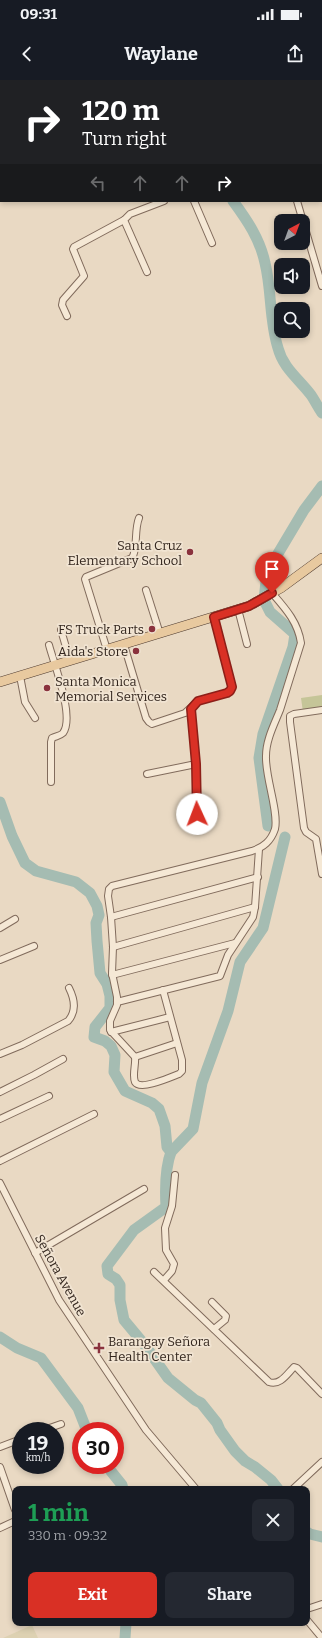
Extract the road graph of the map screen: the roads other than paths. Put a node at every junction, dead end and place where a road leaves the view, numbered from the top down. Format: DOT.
graph roads {
  1 [pos="161,202"];
  2 [pos="194,202"];
  3 [pos="297,202"];
  4 [pos="124,220"];
  5 [pos="212,243"];
  6 [pos="147,272"];
  7 [pos="322,286"];
  8 [pos="67,316"];
  9 [pos="139,518"];
  10 [pos="322,558"];
  11 [pos="146,590"];
  12 [pos="270,594"];
  13 [pos="238,609"];
  14 [pos="214,617"];
  15 [pos="61,630"];
  16 [pos="160,634"];
  17 [pos="247,644"];
  18 [pos="49,645"];
  19 [pos="124,645"];
  20 [pos="107,650"];
  21 [pos="70,661"];
  22 [pos="55,666"];
  23 [pos="20,676"];
  24 [pos="0,682"];
  25 [pos="191,709"];
  26 [pos="322,710"];
  27 [pos="34,718"];
  28 [pos="196,764"];
  29 [pos="147,774"];
  30 [pos="51,782"];
  31 [pos="197,814"];
  32 [pos="259,849"];
  33 [pos="322,874"];
  34 [pos="258,877"];
  35 [pos="255,907"];
  36 [pos="111,917"];
  37 [pos="15,919"];
  38 [pos="0,928"];
  39 [pos="235,943"];
  40 [pos="34,946"];
  41 [pos="113,947"];
  42 [pos="0,960"];
  43 [pos="112,976"];
  44 [pos="69,988"];
  45 [pos="163,990"];
  46 [pos="117,1002"];
  47 [pos="170,1017"];
  48 [pos="111,1032"];
  49 [pos="178,1043"];
  50 [pos="0,1054"];
  51 [pos="136,1057"];
  52 [pos="63,1058"];
  53 [pos="0,1092"];
  54 [pos="49,1096"];
  55 [pos="94,1114"];
  56 [pos="0,1119"];
  57 [pos="0,1161"];
  58 [pos="176,1175"];
  59 [pos="0,1183"];
  60 [pos="144,1189"];
  61 [pos="35,1253"];
  62 [pos="154,1272"];
  63 [pos="164,1280"];
  64 [pos="212,1302"];
  65 [pos="214,1329"];
  66 [pos="322,1394"];
  67 [pos="12,1442"];
  68 [pos="0,1447"];
  69 [pos="322,1462"];
  70 [pos="0,1467"];
  71 [pos="193,1486"];
  72 [pos="296,1486"];
  73 [pos="12,1501"];
  74 [pos="12,1522"];
  75 [pos="0,1528"];
  76 [pos="322,1604"];
  77 [pos="310,1608"];
  78 [pos="310,1624"];
  79 [pos="322,1638"];
  1 -- 4 [label="street"];
  2 -- 5 [label="street"];
  3 -- 7 [label="street"];
  4 -- 6 [label="street"];
  4 -- 8 [label="street"];
  9 -- 20 [label="street"];
  10 -- 12 [label="main road"];
  11 -- 16 [label="street"];
  12 -- 13 [label="main road"];
  12 -- 32 [label="street"];
  13 -- 14 [label="main road"];
  13 -- 17 [label="street"];
  14 -- 16 [label="main road"];
  14 -- 25 [label="street"];
  15 -- 21 [label="street"];
  16 -- 19 [label="main road"];
  18 -- 22 [label="street"];
  19 -- 20 [label="main road"];
  19 -- 25 [label="street"];
  20 -- 21 [label="main road"];
  21 -- 22 [label="main road"];
  22 -- 23 [label="main road"];
  22 -- 30 [label="street"];
  23 -- 24 [label="main road"];
  23 -- 27 [label="street"];
  25 -- 28 [label="street"];
  26 -- 33 [label="street"];
  28 -- 29 [label="street"];
  28 -- 31 [label="street"];
  32 -- 34 [label="street"];
  32 -- 36 [label="street"];
  34 -- 35 [label="street"];
  34 -- 36 [label="street"];
  35 -- 39 [label="street"];
  35 -- 41 [label="street"];
  36 -- 41 [label="street"];
  37 -- 38 [label="street"];
  39 -- 43 [label="street"];
  39 -- 45 [label="street"];
  40 -- 42 [label="street"];
  41 -- 43 [label="street"];
  43 -- 46 [label="street"];
  44 -- 50 [label="street"];
  45 -- 46 [label="street"];
  45 -- 47 [label="street"];
  46 -- 48 [label="street"];
  47 -- 48 [label="street"];
  47 -- 49 [label="street"];
  48 -- 51 [label="street"];
  49 -- 51 [label="street"];
  49 -- 51 [label="street"];
  52 -- 53 [label="street"];
  54 -- 56 [label="street"];
  55 -- 57 [label="street"];
  58 -- 63 [label="street"];
  59 -- 61 [label="street, Señora Avenue"];
  60 -- 61 [label="street"];
  61 -- 71 [label="street, Señora Avenue"];
  62 -- 63 [label="street"];
  63 -- 65 [label="street"];
  64 -- 65 [label="street"];
  65 -- 66 [label="street"];
  67 -- 68 [label="street"];
  69 -- 72 [label="street"];
  70 -- 73 [label="street"];
  74 -- 75 [label="street"];
  76 -- 77 [label="street"];
  78 -- 79 [label="street"];
}
